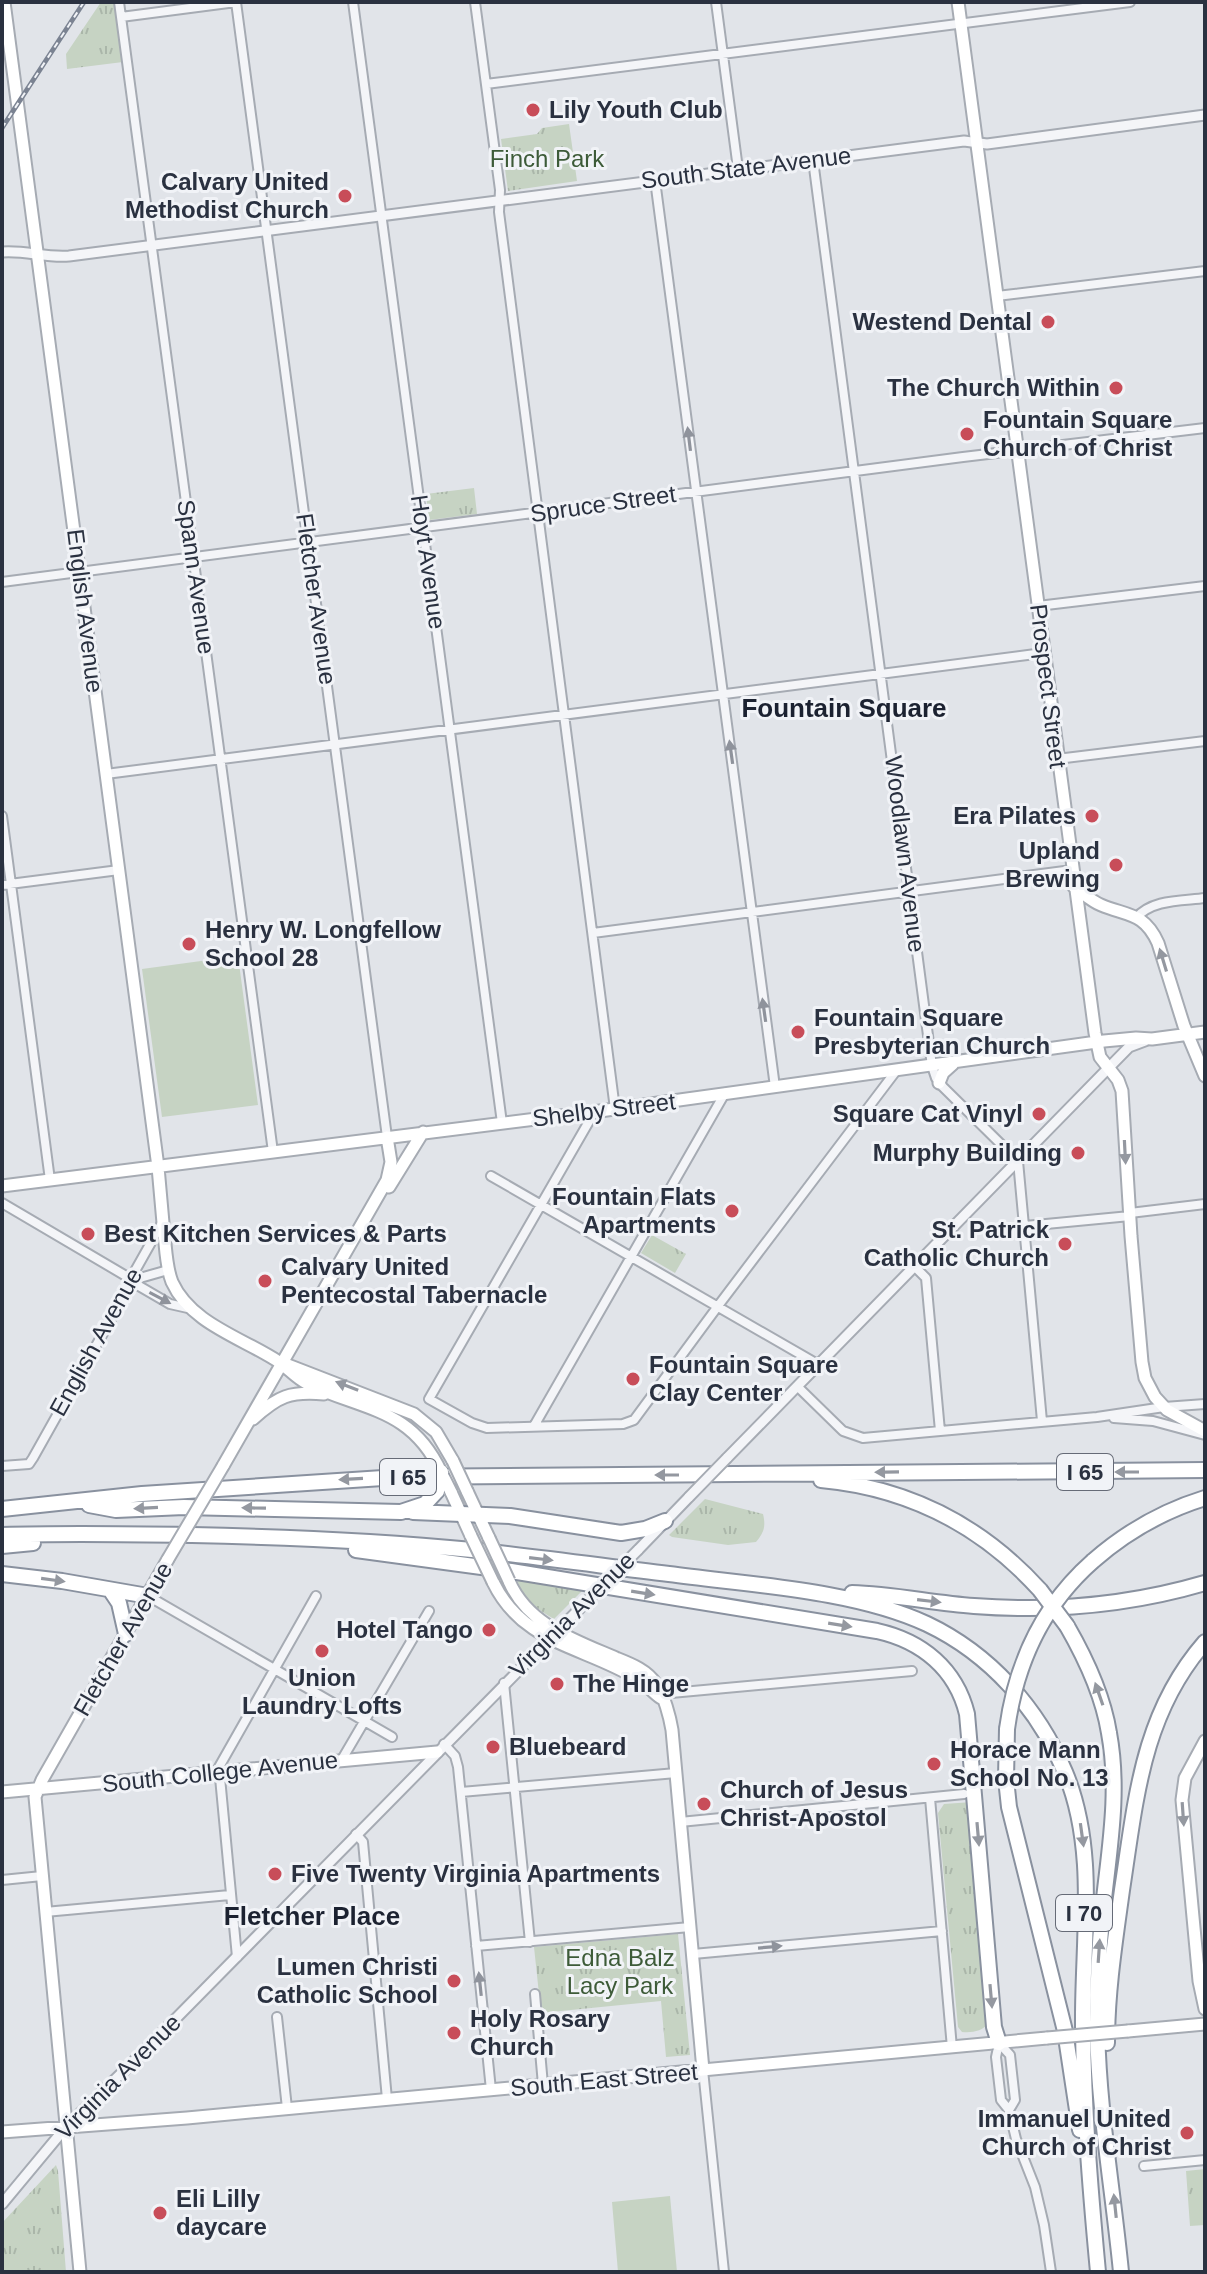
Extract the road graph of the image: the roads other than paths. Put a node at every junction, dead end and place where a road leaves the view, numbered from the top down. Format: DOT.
graph roads {
  1 [pos="4,2"];
  2 [pos="119,2"];
  3 [pos="236,2"];
  4 [pos="353,2"];
  5 [pos="475,2"];
  6 [pos="716,2"];
  7 [pos="958,2"];
  8 [pos="1130,2"];
  9 [pos="121,17"];
  10 [pos="961,24"];
  11 [pos="6,43"];
  12 [pos="723,54"];
  13 [pos="486,84"];
  14 [pos="1205,115"];
  15 [pos="976,143"];
  16 [pos="813,160"];
  17 [pos="738,169"];
  18 [pos="655,180"];
  19 [pos="500,201"];
  20 [pos="382,216"];
  21 [pos="267,231"];
  22 [pos="152,246"];
  23 [pos="2,252"];
  24 [pos="38,254"];
  25 [pos="1205,271"];
  26 [pos="997,296"];
  27 [pos="1205,428"];
  28 [pos="1017,451"];
  29 [pos="854,471"];
  30 [pos="696,491"];
  31 [pos="538,513"];
  32 [pos="423,527"];
  33 [pos="308,542"];
  34 [pos="193,557"];
  35 [pos="80,571"];
  36 [pos="2,582"];
  37 [pos="1205,586"];
  38 [pos="1038,606"];
  39 [pos="1043,653"];
  40 [pos="881,674"];
  41 [pos="723,694"];
  42 [pos="564,715"];
  43 [pos="450,730"];
  44 [pos="1205,741"];
  45 [pos="335,745"];
  46 [pos="1057,759"];
  47 [pos="220,760"];
  48 [pos="106,774"];
  49 [pos="2,816"];
  50 [pos="119,870"];
  51 [pos="1072,870"];
  52 [pos="7,885"];
  53 [pos="1074,887"];
  54 [pos="910,891"];
  55 [pos="1205,898"];
  56 [pos="752,912"];
  57 [pos="1136,918"];
  58 [pos="593,933"];
  59 [pos="1205,1032"];
  60 [pos="1187,1034"];
  61 [pos="1152,1039"];
  62 [pos="1096,1042"];
  63 [pos="957,1062"];
  64 [pos="932,1066"];
  65 [pos="1108,1068"];
  66 [pos="1204,1069"];
  67 [pos="896,1071"];
  68 [pos="939,1083"];
  69 [pos="775,1087"];
  70 [pos="725,1093"];
  71 [pos="615,1109"];
  72 [pos="595,1111"];
  73 [pos="502,1123"];
  74 [pos="423,1132"];
  75 [pos="387,1137"];
  76 [pos="273,1152"];
  77 [pos="1018,1161"];
  78 [pos="158,1167"];
  79 [pos="491,1176"];
  80 [pos="50,1180"];
  81 [pos="2,1186"];
  82 [pos="379,1194"];
  83 [pos="2,1203"];
  84 [pos="1205,1204"];
  85 [pos="541,1205"];
  86 [pos="1130,1215"];
  87 [pos="163,1221"];
  88 [pos="1025,1226"];
  89 [pos="631,1257"];
  90 [pos="915,1267"];
  91 [pos="168,1270"];
  92 [pos="133,1280"];
  93 [pos="717,1306"];
  94 [pos="192,1309"];
  95 [pos="281,1363"];
  96 [pos="819,1365"];
  97 [pos="798,1387"];
  98 [pos="334,1395"];
  99 [pos="1205,1404"];
  100 [pos="1164,1407"];
  101 [pos="1097,1417"];
  102 [pos="1042,1421"];
  103 [pos="247,1425"];
  104 [pos="534,1426"];
  105 [pos="940,1431"];
  106 [pos="1205,1433"];
  107 [pos="2,1466"];
  108 [pos="439,1466"];
  109 [pos="1205,1470"];
  110 [pos="745,1475"];
  111 [pos="444,1491"];
  112 [pos="1205,1498"];
  113 [pos="73,1503"];
  114 [pos="2,1509"];
  115 [pos="401,1512"];
  116 [pos="461,1514"];
  117 [pos="479,1514"];
  118 [pos="665,1521"];
  119 [pos="109,1534"];
  120 [pos="2,1535"];
  121 [pos="212,1536"];
  122 [pos="2,1546"];
  123 [pos="2,1574"];
  124 [pos="1205,1583"];
  125 [pos="795,1590"];
  126 [pos="111,1591"];
  127 [pos="148,1596"];
  128 [pos="316,1596"];
  129 [pos="429,1611"];
  130 [pos="126,1634"];
  131 [pos="553,1635"];
  132 [pos="1205,1642"];
  133 [pos="275,1669"];
  134 [pos="912,1671"];
  135 [pos="504,1683"];
  136 [pos="661,1698"];
  137 [pos="364,1721"];
  138 [pos="392,1737"];
  139 [pos="1205,1741"];
  140 [pos="441,1748"];
  141 [pos="341,1761"];
  142 [pos="219,1772"];
  143 [pos="676,1773"];
  144 [pos="514,1787"];
  145 [pos="38,1790"];
  146 [pos="2,1792"];
  147 [pos="461,1792"];
  148 [pos="964,1794"];
  149 [pos="930,1798"];
  150 [pos="680,1822"];
  151 [pos="356,1834"];
  152 [pos="42,1876"];
  153 [pos="2,1880"];
  154 [pos="230,1895"];
  155 [pos="45,1912"];
  156 [pos="690,1927"];
  157 [pos="942,1931"];
  158 [pos="530,1942"];
  159 [pos="476,1946"];
  160 [pos="693,1954"];
  161 [pos="237,1957"];
  162 [pos="535,1994"];
  163 [pos="1205,2009"];
  164 [pos="277,2017"];
  165 [pos="1205,2024"];
  166 [pos="999,2043"];
  167 [pos="952,2048"];
  168 [pos="703,2070"];
  169 [pos="543,2085"];
  170 [pos="491,2090"];
  171 [pos="387,2099"];
  172 [pos="287,2108"];
  173 [pos="1009,2110"];
  174 [pos="66,2127"];
  175 [pos="2,2132"];
  176 [pos="1107,2141"];
  177 [pos="1205,2160"];
  178 [pos="1144,2166"];
  179 [pos="2,2204"];
  180 [pos="1092,2209"];
  181 [pos="80,2272"];
  182 [pos="724,2272"];
  183 [pos="1051,2272"];
  184 [pos="1098,2272"];
  185 [pos="1121,2272"];
  1 -- 11 [label="main road, English Avenue"];
  2 -- 9 [label="street, Spann Avenue"];
  3 -- 9 [label="street"];
  3 -- 21 [label="street, Fletcher Avenue"];
  4 -- 20 [label="street, Hoyt Avenue"];
  5 -- 13 [label="street"];
  6 -- 12 [label="street"];
  7 -- 10 [label="main road, Prospect Street"];
  8 -- 10 [label="street"];
  9 -- 22 [label="street, Spann Avenue"];
  10 -- 12 [label="street"];
  10 -- 15 [label="main road, Prospect Street"];
  11 -- 24 [label="main road, English Avenue"];
  12 -- 13 [label="street"];
  12 -- 17 [label="street"];
  13 -- 19 [label="street"];
  14 -- 15 [label="street, South State Avenue"];
  15 -- 16 [label="street, South State Avenue"];
  15 -- 26 [label="main road, Prospect Street"];
  16 -- 17 [label="street, South State Avenue"];
  16 -- 29 [label="street, Woodlawn Avenue"];
  17 -- 18 [label="street, South State Avenue"];
  18 -- 19 [label="street, South State Avenue"];
  30 -- 18 [label="street, one-way"];
  19 -- 20 [label="street, South State Avenue"];
  19 -- 31 [label="street"];
  20 -- 21 [label="street, South State Avenue"];
  20 -- 32 [label="street, Hoyt Avenue"];
  21 -- 22 [label="street, South State Avenue"];
  21 -- 33 [label="street, Fletcher Avenue"];
  22 -- 24 [label="street, South State Avenue"];
  22 -- 34 [label="street, Spann Avenue"];
  23 -- 24 [label="street, South State Avenue"];
  24 -- 35 [label="main road, English Avenue"];
  25 -- 26 [label="street"];
  26 -- 28 [label="main road, Prospect Street"];
  27 -- 28 [label="street, Spruce Street"];
  28 -- 29 [label="street, Spruce Street"];
  28 -- 38 [label="main road, Prospect Street"];
  29 -- 30 [label="street, Spruce Street"];
  29 -- 40 [label="street, Woodlawn Avenue"];
  30 -- 31 [label="street, Spruce Street"];
  30 -- 41 [label="street"];
  31 -- 32 [label="street, Spruce Street"];
  31 -- 42 [label="street"];
  32 -- 33 [label="street, Spruce Street"];
  32 -- 43 [label="street, Hoyt Avenue"];
  33 -- 34 [label="street, Spruce Street"];
  33 -- 45 [label="street, Fletcher Avenue"];
  34 -- 35 [label="street, Spruce Street"];
  34 -- 47 [label="street, Spann Avenue"];
  35 -- 36 [label="street, Spruce Street"];
  35 -- 48 [label="main road, English Avenue"];
  37 -- 38 [label="street"];
  38 -- 39 [label="main road, Prospect Street"];
  39 -- 40 [label="street"];
  39 -- 46 [label="main road, Prospect Street"];
  40 -- 41 [label="street"];
  40 -- 54 [label="street, Woodlawn Avenue"];
  41 -- 42 [label="street"];
  56 -- 41 [label="street, one-way"];
  42 -- 43 [label="street"];
  42 -- 58 [label="street"];
  43 -- 45 [label="street"];
  43 -- 73 [label="street, Hoyt Avenue"];
  44 -- 46 [label="street"];
  45 -- 47 [label="street"];
  45 -- 75 [label="street, Fletcher Avenue"];
  46 -- 51 [label="main road, Prospect Street"];
  47 -- 48 [label="street"];
  47 -- 76 [label="street, Spann Avenue"];
  48 -- 50 [label="main road, English Avenue"];
  49 -- 52 [label="street"];
  50 -- 52 [label="street"];
  50 -- 78 [label="main road, English Avenue"];
  51 -- 53 [label="main road, Prospect Street"];
  51 -- 54 [label="street"];
  52 -- 80 [label="street"];
  53 -- 57 [label="main road"];
  53 -- 62 [label="main road, Prospect Street"];
  54 -- 56 [label="street"];
  54 -- 64 [label="street, Woodlawn Avenue"];
  55 -- 57 [label="street"];
  56 -- 58 [label="street"];
  69 -- 56 [label="street, one-way"];
  60 -- 57 [label="main road, one-way"];
  58 -- 71 [label="street"];
  59 -- 60 [label="main road, Shelby Street"];
  60 -- 61 [label="main road, Shelby Street"];
  60 -- 66 [label="main road"];
  61 -- 62 [label="main road, Shelby Street"];
  61 -- 65 [label="street, Virginia Avenue"];
  62 -- 63 [label="main road, Shelby Street"];
  62 -- 65 [label="main road, Prospect Street"];
  63 -- 64 [label="main road, Shelby Street"];
  63 -- 68 [label="main road"];
  64 -- 67 [label="main road, Shelby Street"];
  64 -- 68 [label="street, Woodlawn Avenue"];
  65 -- 77 [label="street, Virginia Avenue"];
  65 -- 86 [label="main road, Prospect Street, one-way"];
  67 -- 69 [label="main road, Shelby Street"];
  67 -- 93 [label="street"];
  68 -- 77 [label="street, Woodlawn Avenue"];
  69 -- 70 [label="main road, Shelby Street"];
  70 -- 71 [label="main road, Shelby Street"];
  70 -- 89 [label="street"];
  71 -- 72 [label="main road, Shelby Street"];
  72 -- 73 [label="main road, Shelby Street"];
  72 -- 85 [label="street"];
  73 -- 74 [label="main road, Shelby Street"];
  74 -- 75 [label="main road, Shelby Street"];
  74 -- 82 [label="main road, Fletcher Avenue"];
  75 -- 76 [label="main road, Shelby Street"];
  75 -- 82 [label="main road, Fletcher Avenue"];
  76 -- 78 [label="main road, Shelby Street"];
  77 -- 88 [label="street"];
  77 -- 90 [label="street, Virginia Avenue"];
  78 -- 80 [label="main road, Shelby Street"];
  78 -- 87 [label="main road, English Avenue"];
  79 -- 85 [label="street"];
  80 -- 81 [label="main road, Shelby Street"];
  82 -- 95 [label="main road, Fletcher Avenue"];
  83 -- 92 [label="street"];
  84 -- 86 [label="street"];
  85 -- 89 [label="street"];
  85 -- 104 [label="street"];
  86 -- 88 [label="street"];
  86 -- 100 [label="main road, Prospect Street"];
  87 -- 91 [label="main road, English Avenue"];
  87 -- 92 [label="street, English Avenue"];
  88 -- 102 [label="street"];
  89 -- 93 [label="street"];
  89 -- 104 [label="street"];
  90 -- 96 [label="street, Virginia Avenue"];
  90 -- 105 [label="street"];
  91 -- 92 [label="street"];
  91 -- 94 [label="main road"];
  92 -- 94 [label="street, one-way"];
  92 -- 107 [label="street, English Avenue"];
  93 -- 96 [label="street"];
  93 -- 104 [label="street"];
  94 -- 95 [label="main road"];
  95 -- 98 [label="main road"];
  95 -- 103 [label="main road, Fletcher Avenue"];
  117 -- 95 [label="main road, one-way, bridge"];
  96 -- 97 [label="street, Virginia Avenue"];
  97 -- 105 [label="street"];
  97 -- 118 [label="street, Virginia Avenue, bridge"];
  98 -- 103 [label="main road"];
  98 -- 108 [label="main road"];
  99 -- 100 [label="street"];
  100 -- 101 [label="street"];
  100 -- 106 [label="main road"];
  101 -- 102 [label="street"];
  101 -- 106 [label="street"];
  102 -- 105 [label="street"];
  103 -- 127 [label="main road, Fletcher Avenue, bridge"];
  108 -- 111 [label="highway, bridge"];
  109 -- 110 [label="highway, I 65, one-way"];
  110 -- 113 [label="highway, I 65, one-way"];
  176 -- 110 [label="highway, I 70, one-way, bridge"];
  111 -- 115 [label="highway"];
  111 -- 116 [label="main road"];
  112 -- 180 [label="highway, bridge"];
  113 -- 114 [label="highway, I 65"];
  115 -- 113 [label="highway, one-way"];
  115 -- 116 [label="highway"];
  116 -- 117 [label="highway"];
  116 -- 131 [label="main road, bridge"];
  117 -- 118 [label="highway"];
  117 -- 131 [label="main road, bridge"];
  118 -- 131 [label="street, Virginia Avenue, bridge"];
  119 -- 120 [label="highway"];
  119 -- 121 [label="highway"];
  119 -- 122 [label="highway"];
  121 -- 125 [label="highway, one-way"];
  121 -- 166 [label="highway, one-way"];
  123 -- 126 [label="highway, one-way"];
  125 -- 124 [label="highway, one-way"];
  125 -- 180 [label="highway, I 70, one-way"];
  126 -- 127 [label="highway"];
  126 -- 130 [label="highway"];
  127 -- 130 [label="main road, Fletcher Avenue"];
  127 -- 133 [label="street"];
  128 -- 133 [label="street"];
  129 -- 137 [label="street"];
  130 -- 145 [label="main road, Fletcher Avenue"];
  131 -- 135 [label="street, Virginia Avenue"];
  131 -- 136 [label="main road"];
  132 -- 176 [label="highway"];
  133 -- 137 [label="street"];
  133 -- 142 [label="street"];
  134 -- 136 [label="street"];
  135 -- 140 [label="street, Virginia Avenue"];
  135 -- 144 [label="street"];
  136 -- 143 [label="main road"];
  137 -- 138 [label="street"];
  137 -- 141 [label="street"];
  139 -- 163 [label="main road, one-way"];
  140 -- 141 [label="main road, South College Avenue"];
  140 -- 147 [label="street"];
  140 -- 151 [label="street, Virginia Avenue"];
  141 -- 142 [label="main road, South College Avenue"];
  142 -- 145 [label="main road, South College Avenue"];
  142 -- 154 [label="street"];
  143 -- 144 [label="street"];
  143 -- 150 [label="main road"];
  144 -- 147 [label="street"];
  144 -- 158 [label="street"];
  145 -- 146 [label="main road, South College Avenue"];
  145 -- 152 [label="main road, Fletcher Avenue"];
  147 -- 159 [label="street"];
  148 -- 149 [label="street"];
  149 -- 150 [label="street"];
  149 -- 157 [label="street"];
  150 -- 156 [label="main road"];
  151 -- 161 [label="street, Virginia Avenue"];
  151 -- 171 [label="street"];
  152 -- 153 [label="street"];
  152 -- 155 [label="main road, Fletcher Avenue"];
  154 -- 155 [label="street"];
  154 -- 161 [label="street"];
  155 -- 174 [label="main road, Fletcher Avenue"];
  156 -- 158 [label="street"];
  156 -- 160 [label="main road"];
  160 -- 157 [label="street, one-way"];
  157 -- 167 [label="street"];
  158 -- 159 [label="street"];
  170 -- 159 [label="street, one-way"];
  160 -- 168 [label="main road"];
  161 -- 174 [label="street, Virginia Avenue"];
  162 -- 169 [label="street"];
  164 -- 172 [label="street"];
  165 -- 166 [label="main road, South East Street, bridge"];
  166 -- 167 [label="main road, South East Street"];
  166 -- 173 [label="street"];
  166 -- 173 [label="street"];
  167 -- 168 [label="main road, South East Street"];
  168 -- 169 [label="main road, South East Street"];
  168 -- 182 [label="street"];
  169 -- 170 [label="main road, South East Street"];
  170 -- 171 [label="main road, South East Street"];
  171 -- 172 [label="main road, South East Street"];
  172 -- 174 [label="main road, South East Street"];
  173 -- 183 [label="street"];
  174 -- 175 [label="main road, South East Street"];
  174 -- 179 [label="street, Virginia Avenue"];
  174 -- 181 [label="main road, Fletcher Avenue"];
  185 -- 176 [label="highway, I 70, one-way"];
  177 -- 178 [label="street"];
  180 -- 184 [label="highway, I 70"];
}
